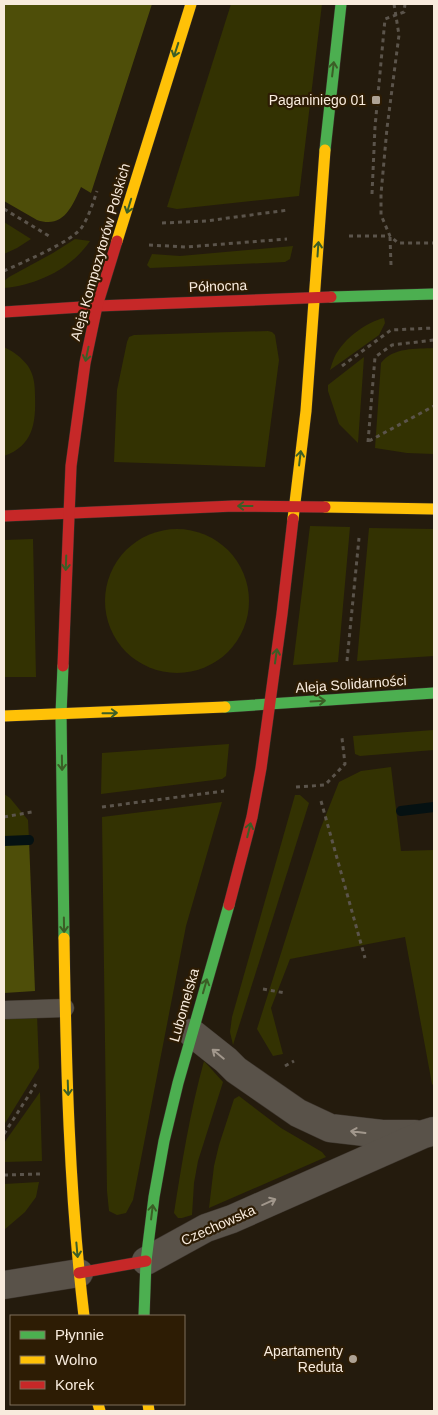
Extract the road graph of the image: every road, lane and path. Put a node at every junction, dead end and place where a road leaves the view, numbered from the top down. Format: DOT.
graph roads {
  1 [pos="191,4"];
  2 [pos="341,4"];
  3 [pos="394,4"];
  4 [pos="405,4"];
  5 [pos="396,15"];
  6 [pos="372,194"];
  7 [pos="4,209"];
  8 [pos="288,210"];
  9 [pos="162,223"];
  10 [pos="81,229"];
  11 [pos="49,236"];
  12 [pos="368,236"];
  13 [pos="390,236"];
  14 [pos="295,239"];
  15 [pos="434,244"];
  16 [pos="156,246"];
  17 [pos="4,271"];
  18 [pos="434,294"];
  19 [pos="314,297"];
  20 [pos="97,306"];
  21 [pos="4,312"];
  22 [pos="434,328"];
  23 [pos="434,340"];
  24 [pos="307,392"];
  25 [pos="434,406"];
  26 [pos="294,506"];
  27 [pos="434,509"];
  28 [pos="68,514"];
  29 [pos="4,516"];
  30 [pos="359,537"];
  31 [pos="347,661"];
  32 [pos="434,693"];
  33 [pos="269,704"];
  34 [pos="61,714"];
  35 [pos="4,716"];
  36 [pos="342,738"];
  37 [pos="296,787"];
  38 [pos="224,791"];
  39 [pos="321,801"];
  40 [pos="102,807"];
  41 [pos="40,810"];
  42 [pos="4,817"];
  43 [pos="365,958"];
  44 [pos="263,989"];
  45 [pos="286,993"];
  46 [pos="65,1008"];
  47 [pos="4,1010"];
  48 [pos="192,1033"];
  49 [pos="39,1079"];
  50 [pos="429,1133"];
  51 [pos="4,1134"];
  52 [pos="41,1174"];
  53 [pos="4,1175"];
  54 [pos="146,1261"];
  55 [pos="79,1273"];
  56 [pos="4,1285"];
  57 [pos="84,1315"];
  58 [pos="144,1315"];
  1 -- 20 [label="street, Aleja Kompozytorów Polskich, one-way"];
  19 -- 2 [label="street, one-way"];
  3 -- 5 [label="path"];
  4 -- 5 [label="path"];
  5 -- 6 [label="path"];
  5 -- 13 [label="path"];
  7 -- 11 [label="path"];
  8 -- 9 [label="path"];
  10 -- 17 [label="path"];
  12 -- 13 [label="path"];
  13 -- 15 [label="path"];
  14 -- 16 [label="path"];
  18 -- 19 [label="street, Północna"];
  19 -- 20 [label="street, Północna"];
  19 -- 24 [label="street"];
  20 -- 21 [label="street, Północna"];
  20 -- 28 [label="street, Aleja Kompozytorów Polskich, one-way"];
  22 -- 24 [label="path"];
  23 -- 25 [label="path"];
  26 -- 24 [label="street, one-way"];
  26 -- 27 [label="street"];
  26 -- 28 [label="street, one-way"];
  33 -- 26 [label="street, Lubomelska, one-way"];
  28 -- 29 [label="street"];
  28 -- 34 [label="street, Aleja Kompozytorów Polskich, one-way"];
  30 -- 31 [label="path"];
  33 -- 32 [label="street, Aleja Solidarności, one-way"];
  34 -- 33 [label="street, Aleja Solidarności, one-way"];
  48 -- 33 [label="street, Lubomelska, one-way"];
  34 -- 35 [label="street"];
  34 -- 46 [label="street, one-way"];
  36 -- 37 [label="path"];
  38 -- 40 [label="path"];
  39 -- 43 [label="path"];
  41 -- 42 [label="path"];
  44 -- 45 [label="path"];
  46 -- 47 [label="lane"];
  46 -- 55 [label="street, one-way"];
  50 -- 48 [label="street, Czechowska, one-way"];
  54 -- 48 [label="street, Lubomelska, one-way"];
  49 -- 51 [label="path"];
  54 -- 50 [label="street, Czechowska, one-way"];
  52 -- 53 [label="path"];
  54 -- 55 [label="street, Czechowska"];
  54 -- 58 [label="street, Lubomelska"];
  55 -- 56 [label="street, Czechowska"];
  55 -- 57 [label="street"];
}
